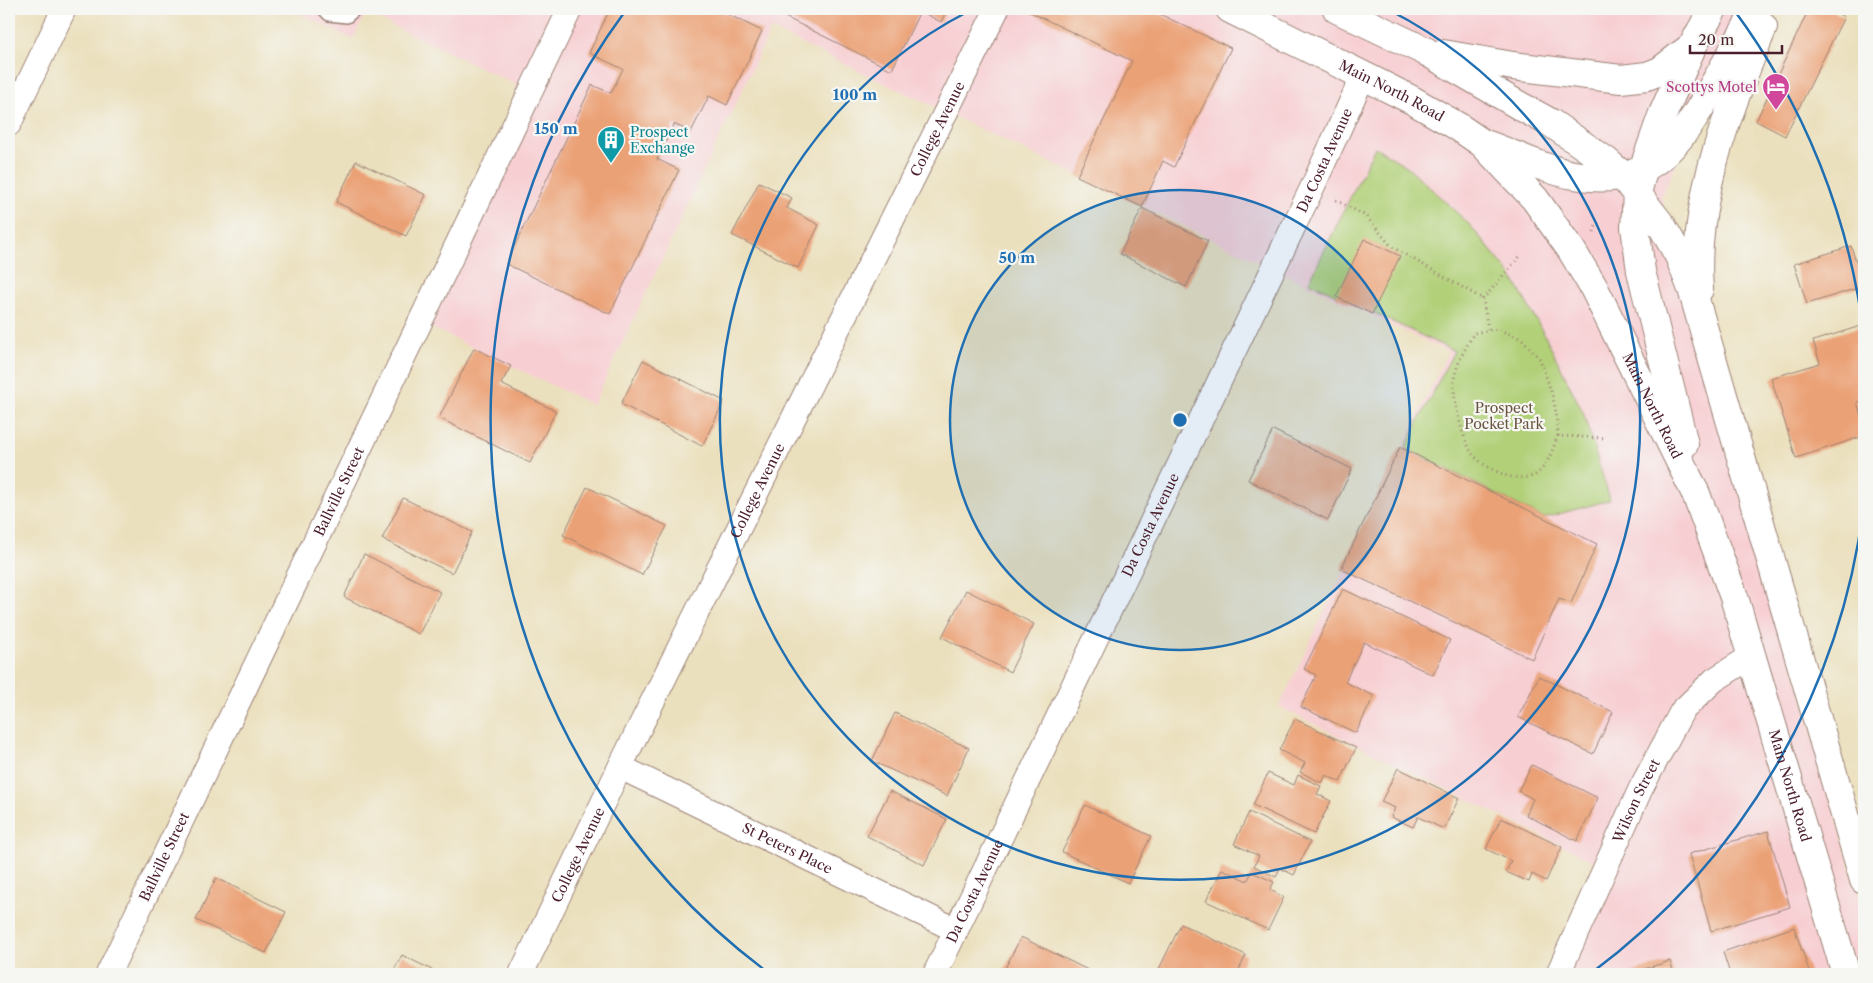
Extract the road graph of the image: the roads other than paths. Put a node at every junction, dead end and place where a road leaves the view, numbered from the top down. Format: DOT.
graph roads {
  1 [pos="64,9"];
  2 [pos="323,9"];
  3 [pos="356,9"];
  4 [pos="570,9"];
  5 [pos="997,9"];
  6 [pos="1230,9"];
  7 [pos="1337,9"];
  8 [pos="1713,9"];
  9 [pos="1757,9"];
  10 [pos="1771,9"];
  11 [pos="1692,47"];
  12 [pos="1427,52"];
  13 [pos="1363,76"];
  14 [pos="9,124"];
  15 [pos="1482,143"];
  16 [pos="1634,178"];
  17 [pos="1703,327"];
  18 [pos="1696,494"];
  19 [pos="1752,656"];
  20 [pos="620,767"];
  21 [pos="1864,880"];
  22 [pos="956,930"];
  23 [pos="108,974"];
  24 [pos="521,974"];
  25 [pos="935,974"];
  26 [pos="1558,974"];
  27 [pos="1846,974"];
  1 -- 14 [label="street"];
  2 -- 3 [label="lane"];
  4 -- 23 [label="street, Ballville Street"];
  5 -- 20 [label="street, College Avenue"];
  6 -- 13 [label="main road, Main North Road"];
  7 -- 12 [label="main road"];
  8 -- 11 [label="main road"];
  9 -- 16 [label="main road"];
  10 -- 17 [label="main road"];
  11 -- 12 [label="main road"];
  11 -- 16 [label="main road"];
  12 -- 16 [label="main road"];
  13 -- 15 [label="main road, Main North Road"];
  13 -- 22 [label="street, Da Costa Avenue"];
  15 -- 16 [label="main road"];
  15 -- 18 [label="main road, Main North Road"];
  16 -- 17 [label="main road"];
  16 -- 18 [label="main road"];
  17 -- 21 [label="main road"];
  18 -- 19 [label="main road, Main North Road"];
  19 -- 26 [label="street, Wilson Street"];
  19 -- 27 [label="main road, Main North Road"];
  20 -- 22 [label="street, St Peters Place"];
  20 -- 24 [label="street, College Avenue"];
  22 -- 25 [label="street, Da Costa Avenue"];
}
